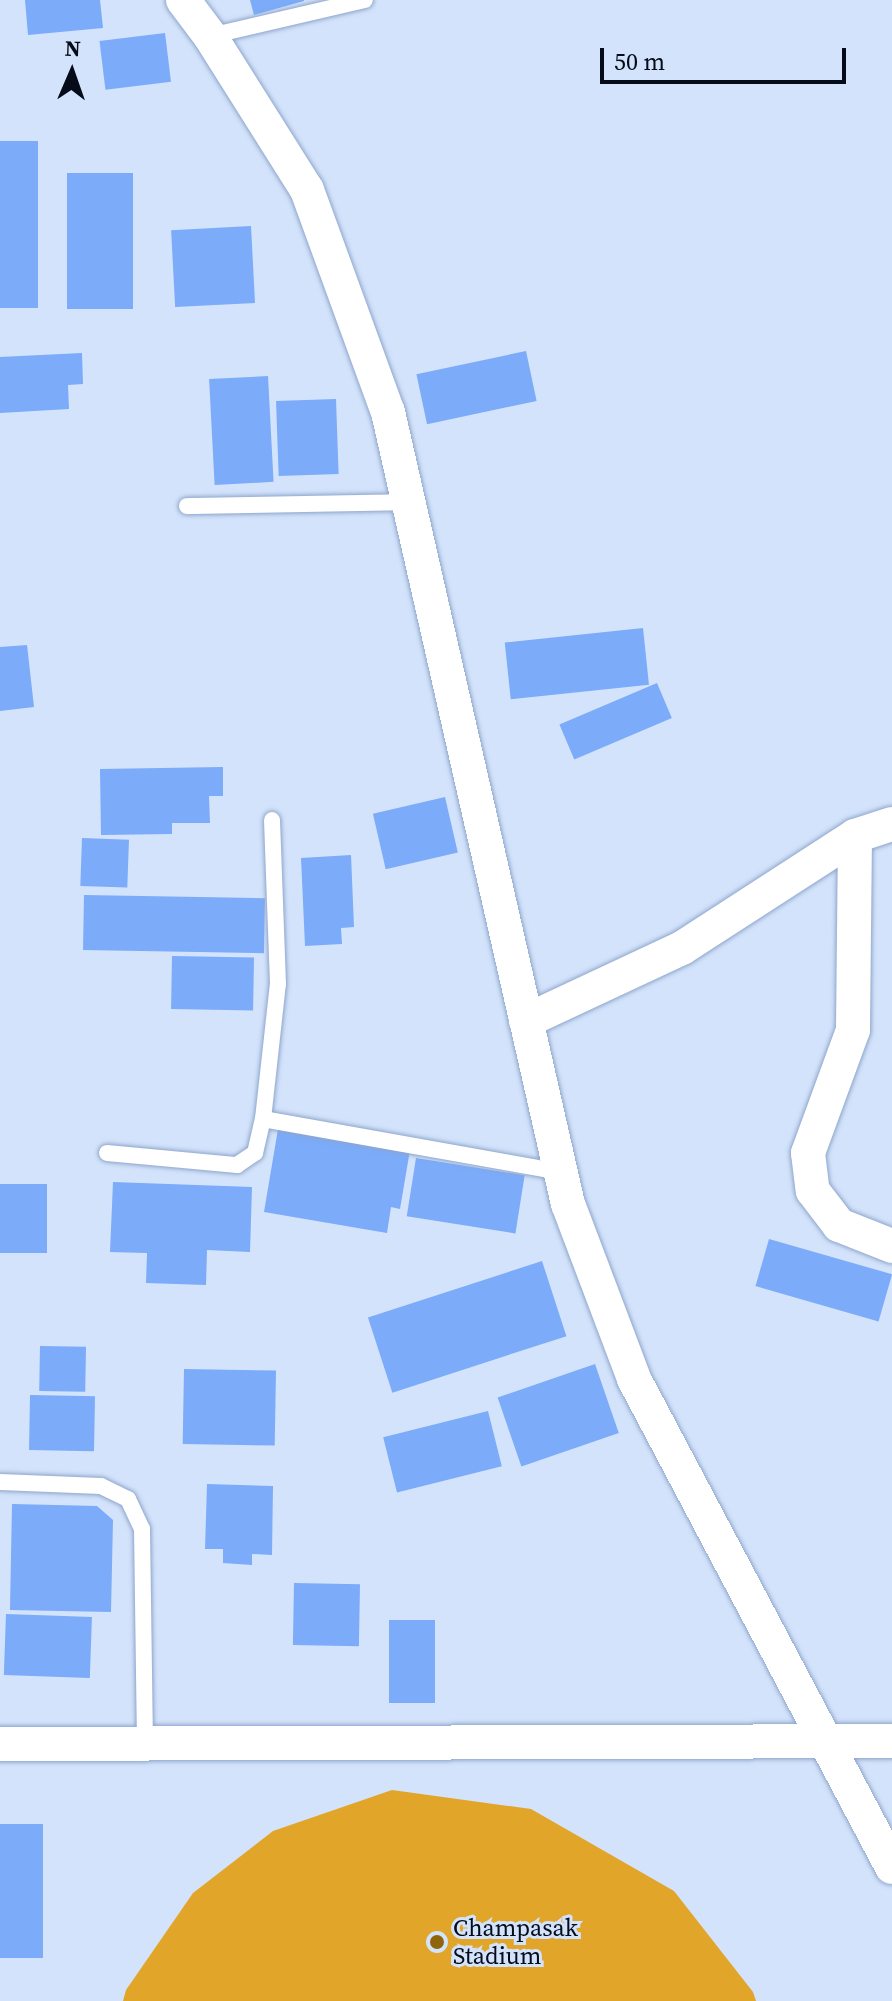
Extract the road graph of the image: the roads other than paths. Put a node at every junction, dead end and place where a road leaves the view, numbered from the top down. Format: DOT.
graph roads {
  1 [pos="183,0"];
  2 [pos="365,0"];
  3 [pos="210,36"];
  4 [pos="408,502"];
  5 [pos="187,506"];
  6 [pos="272,820"];
  7 [pos="892,824"];
  8 [pos="855,836"];
  9 [pos="526,1021"];
  10 [pos="263,1119"];
  11 [pos="107,1153"];
  12 [pos="561,1172"];
  13 [pos="892,1246"];
  14 [pos="0,1482"];
  15 [pos="823,1740"];
  16 [pos="892,1741"];
  17 [pos="145,1743"];
  18 [pos="0,1744"];
  19 [pos="892,1867"];
  1 -- 3 [label="street"];
  2 -- 3 [label="lane"];
  3 -- 4 [label="street"];
  4 -- 5 [label="lane"];
  4 -- 9 [label="street"];
  6 -- 10 [label="lane"];
  7 -- 8 [label="street"];
  8 -- 9 [label="street"];
  8 -- 13 [label="street"];
  9 -- 12 [label="street"];
  10 -- 11 [label="lane"];
  10 -- 12 [label="lane"];
  12 -- 15 [label="street"];
  14 -- 17 [label="lane"];
  15 -- 16 [label="street"];
  15 -- 17 [label="street"];
  15 -- 19 [label="street"];
  17 -- 18 [label="street"];
}
